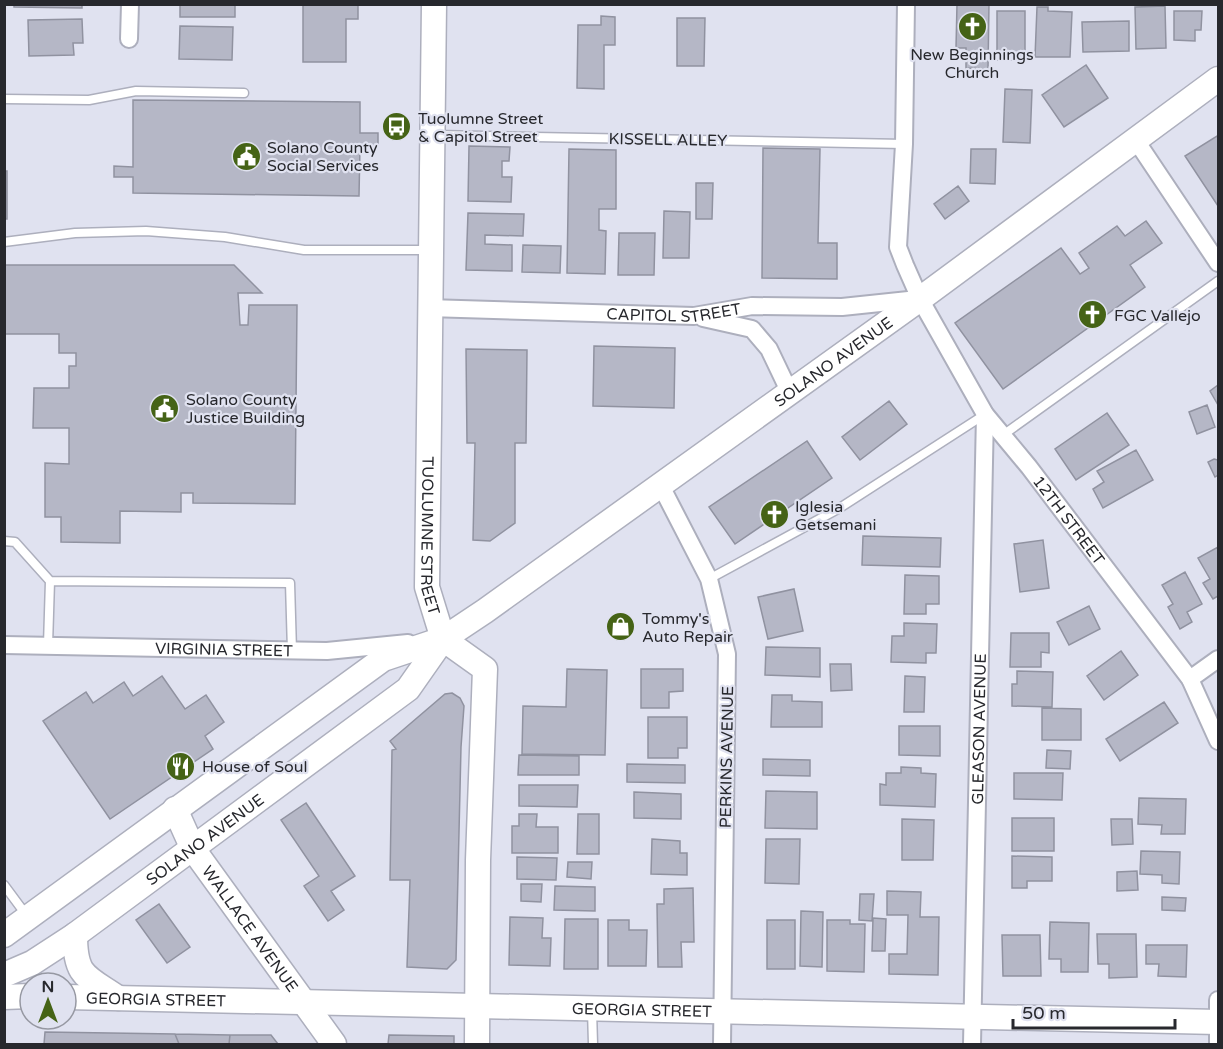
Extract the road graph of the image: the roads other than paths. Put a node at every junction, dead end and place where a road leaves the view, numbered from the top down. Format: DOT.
graph roads {
  1 [pos="130,4"];
  2 [pos="434,4"];
  3 [pos="906,4"];
  4 [pos="129,39"];
  5 [pos="1218,79"];
  6 [pos="244,93"];
  7 [pos="4,99"];
  8 [pos="432,135"];
  9 [pos="1135,139"];
  10 [pos="904,144"];
  11 [pos="4,242"];
  12 [pos="429,250"];
  13 [pos="1218,263"];
  14 [pos="1218,281"];
  15 [pos="920,299"];
  16 [pos="428,308"];
  17 [pos="694,316"];
  18 [pos="790,393"];
  19 [pos="985,414"];
  20 [pos="1004,435"];
  21 [pos="660,484"];
  22 [pos="4,541"];
  23 [pos="709,579"];
  24 [pos="50,581"];
  25 [pos="443,639"];
  26 [pos="4,645"];
  27 [pos="48,645"];
  28 [pos="292,651"];
  29 [pos="1218,659"];
  30 [pos="1190,680"];
  31 [pos="1218,741"];
  32 [pos="175,809"];
  33 [pos="192,849"];
  34 [pos="4,885"];
  35 [pos="28,918"];
  36 [pos="4,935"];
  37 [pos="75,935"];
  38 [pos="4,975"];
  39 [pos="78,997"];
  40 [pos="118,998"];
  41 [pos="1218,1000"];
  42 [pos="305,1004"];
  43 [pos="477,1007"];
  44 [pos="592,1010"];
  45 [pos="723,1012"];
  46 [pos="972,1017"];
  47 [pos="1218,1022"];
  48 [pos="334,1044"];
  49 [pos="477,1044"];
  50 [pos="593,1044"];
  51 [pos="722,1044"];
  52 [pos="972,1044"];
  53 [pos="1218,1044"];
  1 -- 4 [label="street"];
  2 -- 8 [label="main road, TUOLUMNE STREET"];
  3 -- 10 [label="street, 12TH STREET"];
  5 -- 9 [label="main road, SOLANO AVENUE"];
  6 -- 7 [label="lane"];
  8 -- 10 [label="lane, KISSELL ALLEY"];
  8 -- 12 [label="main road, TUOLUMNE STREET"];
  9 -- 13 [label="street"];
  9 -- 15 [label="main road, SOLANO AVENUE"];
  10 -- 15 [label="street, 12TH STREET"];
  11 -- 12 [label="lane"];
  12 -- 16 [label="main road, TUOLUMNE STREET"];
  14 -- 20 [label="lane"];
  15 -- 17 [label="street, CAPITOL STREET"];
  15 -- 18 [label="main road, SOLANO AVENUE"];
  15 -- 19 [label="street, 12TH STREET"];
  16 -- 17 [label="street, CAPITOL STREET"];
  16 -- 25 [label="main road, TUOLUMNE STREET"];
  17 -- 18 [label="street"];
  18 -- 21 [label="main road, SOLANO AVENUE"];
  19 -- 20 [label="street, 12TH STREET"];
  19 -- 23 [label="lane"];
  19 -- 46 [label="street, GLEASON AVENUE"];
  20 -- 30 [label="street, 12TH STREET"];
  21 -- 23 [label="street, PERKINS AVENUE"];
  21 -- 25 [label="main road, SOLANO AVENUE"];
  22 -- 24 [label="lane"];
  23 -- 45 [label="street, PERKINS AVENUE"];
  24 -- 27 [label="lane"];
  24 -- 28 [label="lane"];
  25 -- 28 [label="street, VIRGINIA STREET"];
  25 -- 32 [label="main road, SOLANO AVENUE"];
  25 -- 33 [label="main road, SOLANO AVENUE"];
  25 -- 43 [label="main road"];
  26 -- 27 [label="street, VIRGINIA STREET"];
  27 -- 28 [label="street, VIRGINIA STREET"];
  29 -- 30 [label="street"];
  30 -- 31 [label="street, 12TH STREET"];
  32 -- 33 [label="main road, WALLACE AVENUE"];
  32 -- 35 [label="main road, SOLANO AVENUE"];
  33 -- 37 [label="main road, SOLANO AVENUE"];
  33 -- 42 [label="main road, WALLACE AVENUE"];
  34 -- 35 [label="lane"];
  35 -- 36 [label="main road, SOLANO AVENUE"];
  37 -- 38 [label="main road, SOLANO AVENUE"];
  37 -- 40 [label="main road"];
  39 -- 40 [label="main road, GEORGIA STREET"];
  40 -- 42 [label="main road, GEORGIA STREET"];
  41 -- 47 [label="street"];
  42 -- 43 [label="main road, GEORGIA STREET"];
  42 -- 48 [label="main road, WALLACE AVENUE"];
  43 -- 44 [label="main road, GEORGIA STREET"];
  43 -- 49 [label="main road"];
  44 -- 45 [label="main road, GEORGIA STREET"];
  44 -- 50 [label="lane"];
  45 -- 46 [label="main road, GEORGIA STREET"];
  45 -- 51 [label="street, PERKINS AVENUE"];
  46 -- 47 [label="main road, GEORGIA STREET"];
  46 -- 52 [label="street, GLEASON AVENUE"];
  47 -- 53 [label="street"];
}
